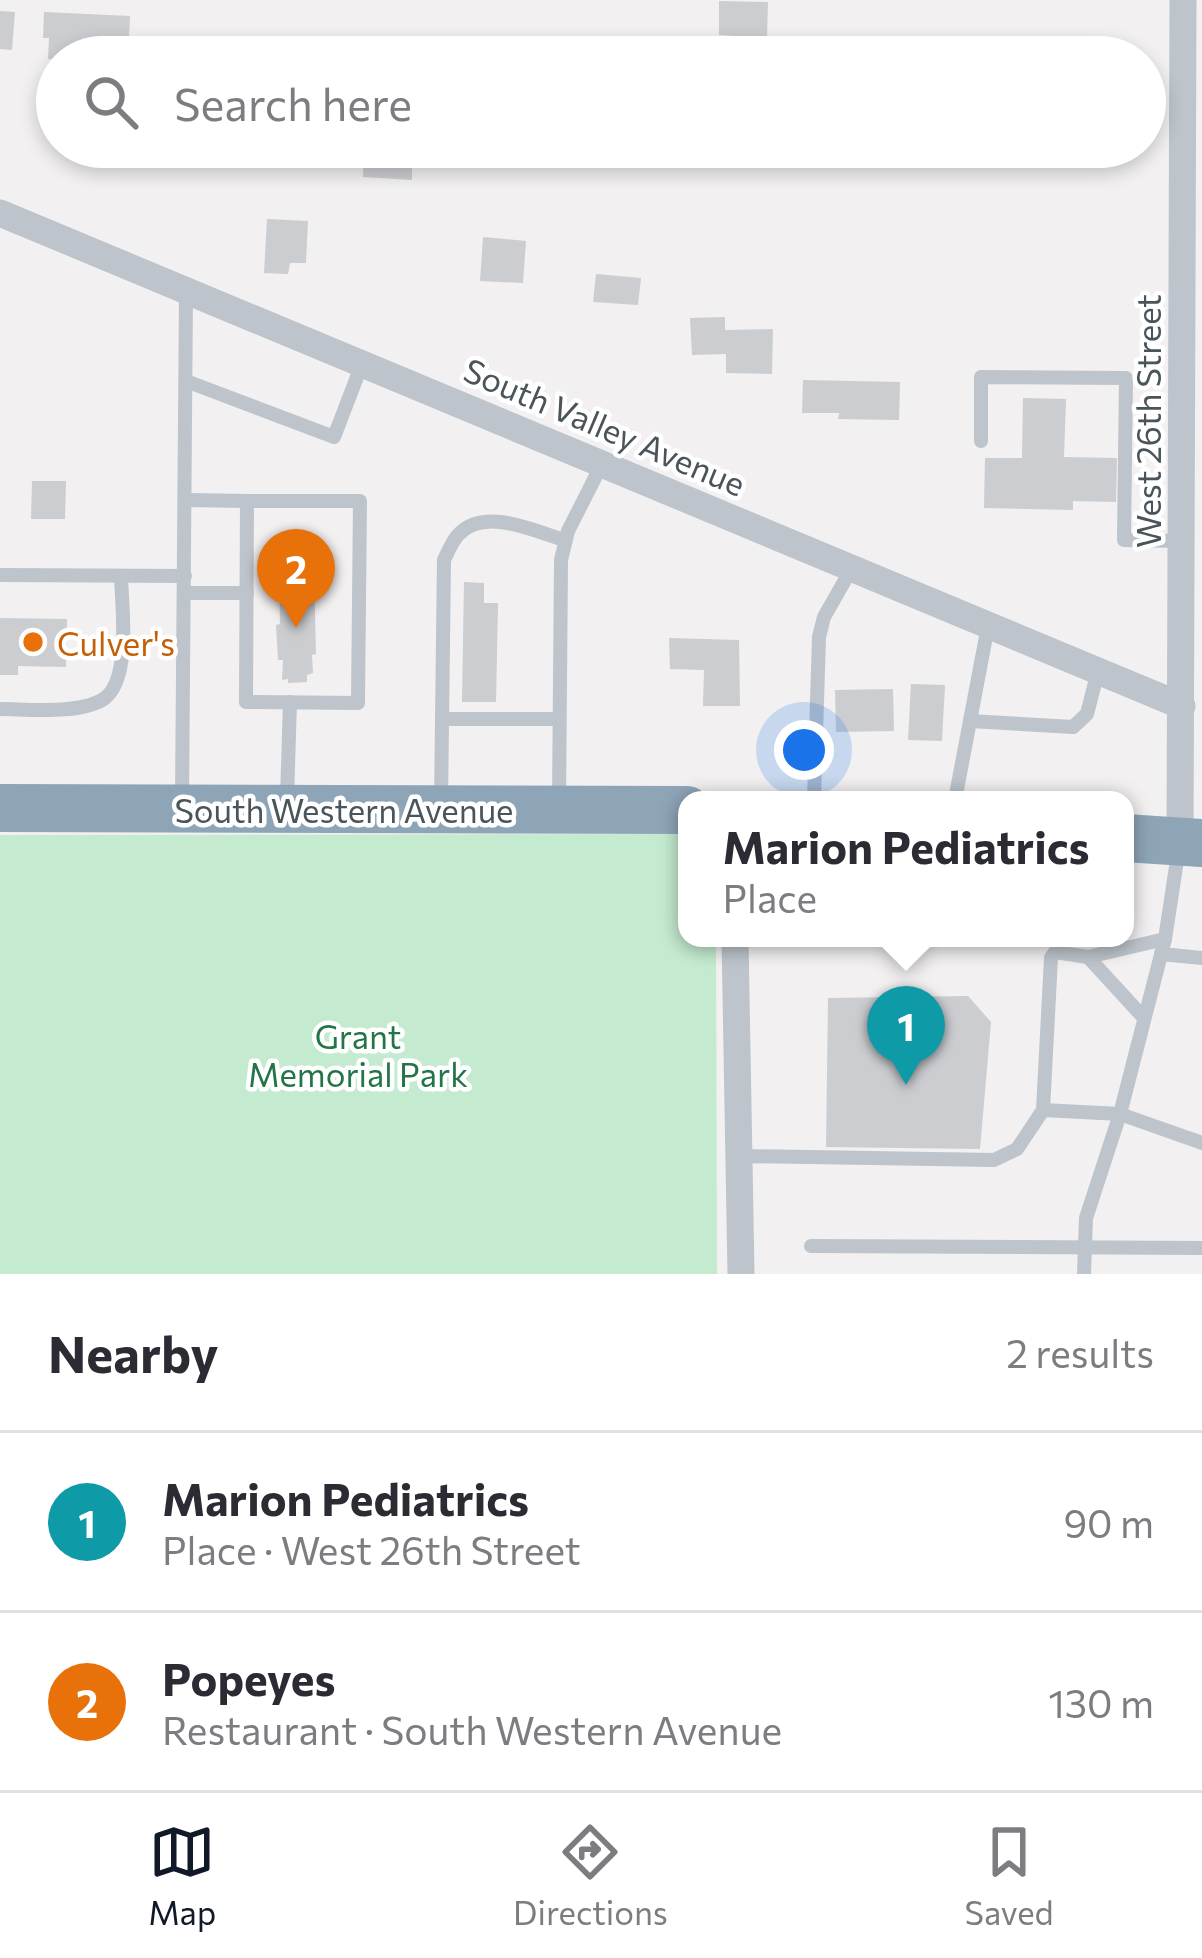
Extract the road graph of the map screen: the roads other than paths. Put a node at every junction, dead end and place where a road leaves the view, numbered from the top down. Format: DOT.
graph roads {
  1 [pos="1183,0"];
  2 [pos="0,213"];
  3 [pos="1192,270"];
  4 [pos="186,290"];
  5 [pos="362,364"];
  6 [pos="186,381"];
  7 [pos="981,441"];
  8 [pos="602,464"];
  9 [pos="1192,480"];
  10 [pos="186,500"];
  11 [pos="247,501"];
  12 [pos="565,539"];
  13 [pos="1189,558"];
  14 [pos="852,568"];
  15 [pos="0,574"];
  16 [pos="122,577"];
  17 [pos="185,585"];
  18 [pos="247,593"];
  19 [pos="988,626"];
  20 [pos="1098,671"];
  21 [pos="290,702"];
  22 [pos="1182,706"];
  23 [pos="0,709"];
  24 [pos="559,718"];
  25 [pos="442,719"];
  26 [pos="970,721"];
  27 [pos="814,791"];
  28 [pos="957,791"];
  29 [pos="0,808"];
  30 [pos="182,808"];
  31 [pos="287,809"];
  32 [pos="441,809"];
  33 [pos="559,810"];
  34 [pos="678,810"];
  35 [pos="1134,839"];
  36 [pos="1191,843"];
  37 [pos="735,947"];
  38 [pos="1163,947"];
  39 [pos="1088,957"];
  40 [pos="1202,958"];
  41 [pos="1144,1018"];
  42 [pos="1043,1110"];
  43 [pos="1120,1114"];
  44 [pos="1202,1143"];
  45 [pos="739,1156"];
  46 [pos="811,1246"];
  47 [pos="1202,1248"];
  48 [pos="1084,1249"];
  49 [pos="741,1274"];
  50 [pos="1084,1274"];
  1 -- 3 [label="street, West 26th Street"];
  2 -- 4 [label="street, South Valley Avenue"];
  3 -- 9 [label="street, West 26th Street"];
  4 -- 5 [label="street, South Valley Avenue"];
  4 -- 6 [label="lane"];
  5 -- 6 [label="lane"];
  5 -- 8 [label="street, South Valley Avenue"];
  6 -- 10 [label="lane"];
  7 -- 13 [label="lane"];
  8 -- 12 [label="lane"];
  8 -- 14 [label="street, South Valley Avenue"];
  9 -- 13 [label="street, West 26th Street"];
  10 -- 11 [label="lane"];
  10 -- 17 [label="lane"];
  11 -- 18 [label="lane"];
  11 -- 21 [label="lane"];
  12 -- 24 [label="lane"];
  12 -- 25 [label="lane"];
  13 -- 22 [label="street, West 26th Street"];
  14 -- 19 [label="street, South Valley Avenue"];
  14 -- 27 [label="lane"];
  15 -- 16 [label="lane"];
  16 -- 17 [label="lane"];
  16 -- 23 [label="lane"];
  17 -- 18 [label="lane"];
  17 -- 30 [label="lane"];
  18 -- 21 [label="lane"];
  19 -- 20 [label="street, South Valley Avenue"];
  19 -- 26 [label="lane"];
  20 -- 22 [label="street, South Valley Avenue"];
  20 -- 26 [label="lane"];
  21 -- 31 [label="lane"];
  22 -- 36 [label="street, West 26th Street"];
  24 -- 25 [label="lane"];
  24 -- 33 [label="lane"];
  25 -- 32 [label="lane"];
  26 -- 28 [label="lane"];
  29 -- 30 [label="highway, South Western Avenue"];
  30 -- 31 [label="highway, South Western Avenue"];
  31 -- 32 [label="highway, South Western Avenue"];
  32 -- 33 [label="highway, South Western Avenue"];
  33 -- 34 [label="highway, South Western Avenue"];
  35 -- 36 [label="highway"];
  36 -- 38 [label="lane"];
  37 -- 45 [label="street"];
  38 -- 39 [label="lane"];
  38 -- 40 [label="lane"];
  38 -- 41 [label="lane"];
  39 -- 41 [label="lane"];
  39 -- 42 [label="lane"];
  41 -- 43 [label="lane"];
  42 -- 43 [label="lane"];
  42 -- 45 [label="lane"];
  43 -- 44 [label="lane"];
  43 -- 48 [label="lane"];
  45 -- 49 [label="street"];
  46 -- 48 [label="lane"];
  47 -- 48 [label="lane"];
  48 -- 50 [label="lane"];
}
